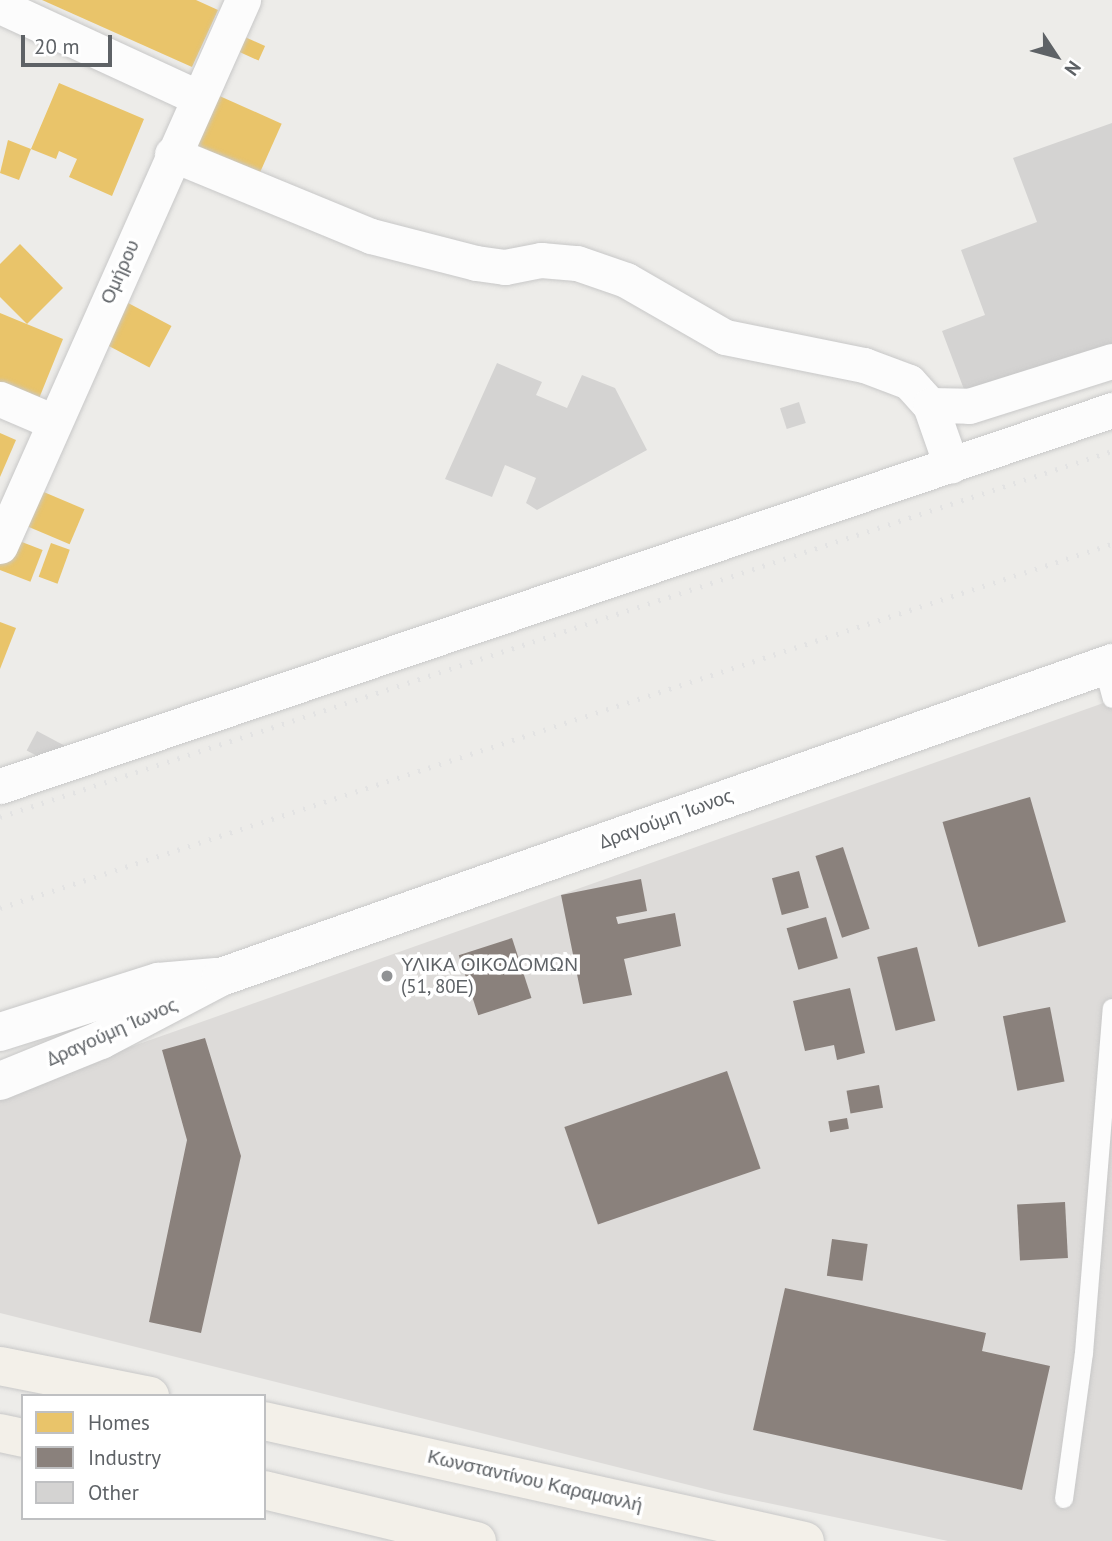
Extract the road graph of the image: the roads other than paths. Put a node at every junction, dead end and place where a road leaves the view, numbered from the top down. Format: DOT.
graph roads {
  1 [pos="243,0"];
  2 [pos="0,6"];
  3 [pos="197,97"];
  4 [pos="172,154"];
  5 [pos="1112,362"];
  6 [pos="0,399"];
  7 [pos="930,405"];
  8 [pos="1112,410"];
  9 [pos="54,422"];
  10 [pos="951,465"];
  11 [pos="0,546"];
  12 [pos="1109,676"];
  13 [pos="0,786"];
  14 [pos="221,977"];
  15 [pos="1112,1008"];
  16 [pos="0,1032"];
  17 [pos="0,1081"];
  18 [pos="0,1366"];
  19 [pos="140,1394"];
  20 [pos="266,1420"];
  21 [pos="0,1433"];
  22 [pos="21,1438"];
  23 [pos="266,1490"];
  24 [pos="1063,1499"];
  25 [pos="477,1541"];
  26 [pos="805,1541"];
  1 -- 3 [label="street, Ομήρου"];
  2 -- 3 [label="street"];
  3 -- 4 [label="street, Ομήρου"];
  4 -- 7 [label="street"];
  4 -- 9 [label="street, Ομήρου"];
  5 -- 7 [label="street"];
  6 -- 9 [label="street"];
  7 -- 10 [label="street"];
  8 -- 10 [label="street"];
  9 -- 11 [label="street, Ομήρου"];
  10 -- 13 [label="street"];
  12 -- 14 [label="main road, Δραγούμη Ίωνος"];
  14 -- 16 [label="main road, Δραγούμη Ίωνος"];
  14 -- 17 [label="main road, Δραγούμη Ίωνος"];
  15 -- 24 [label="lane"];
  18 -- 19 [label="main road"];
  20 -- 26 [label="main road, Κωνσταντίνου Καραμανλή"];
  21 -- 22 [label="main road"];
  23 -- 25 [label="main road"];
}
